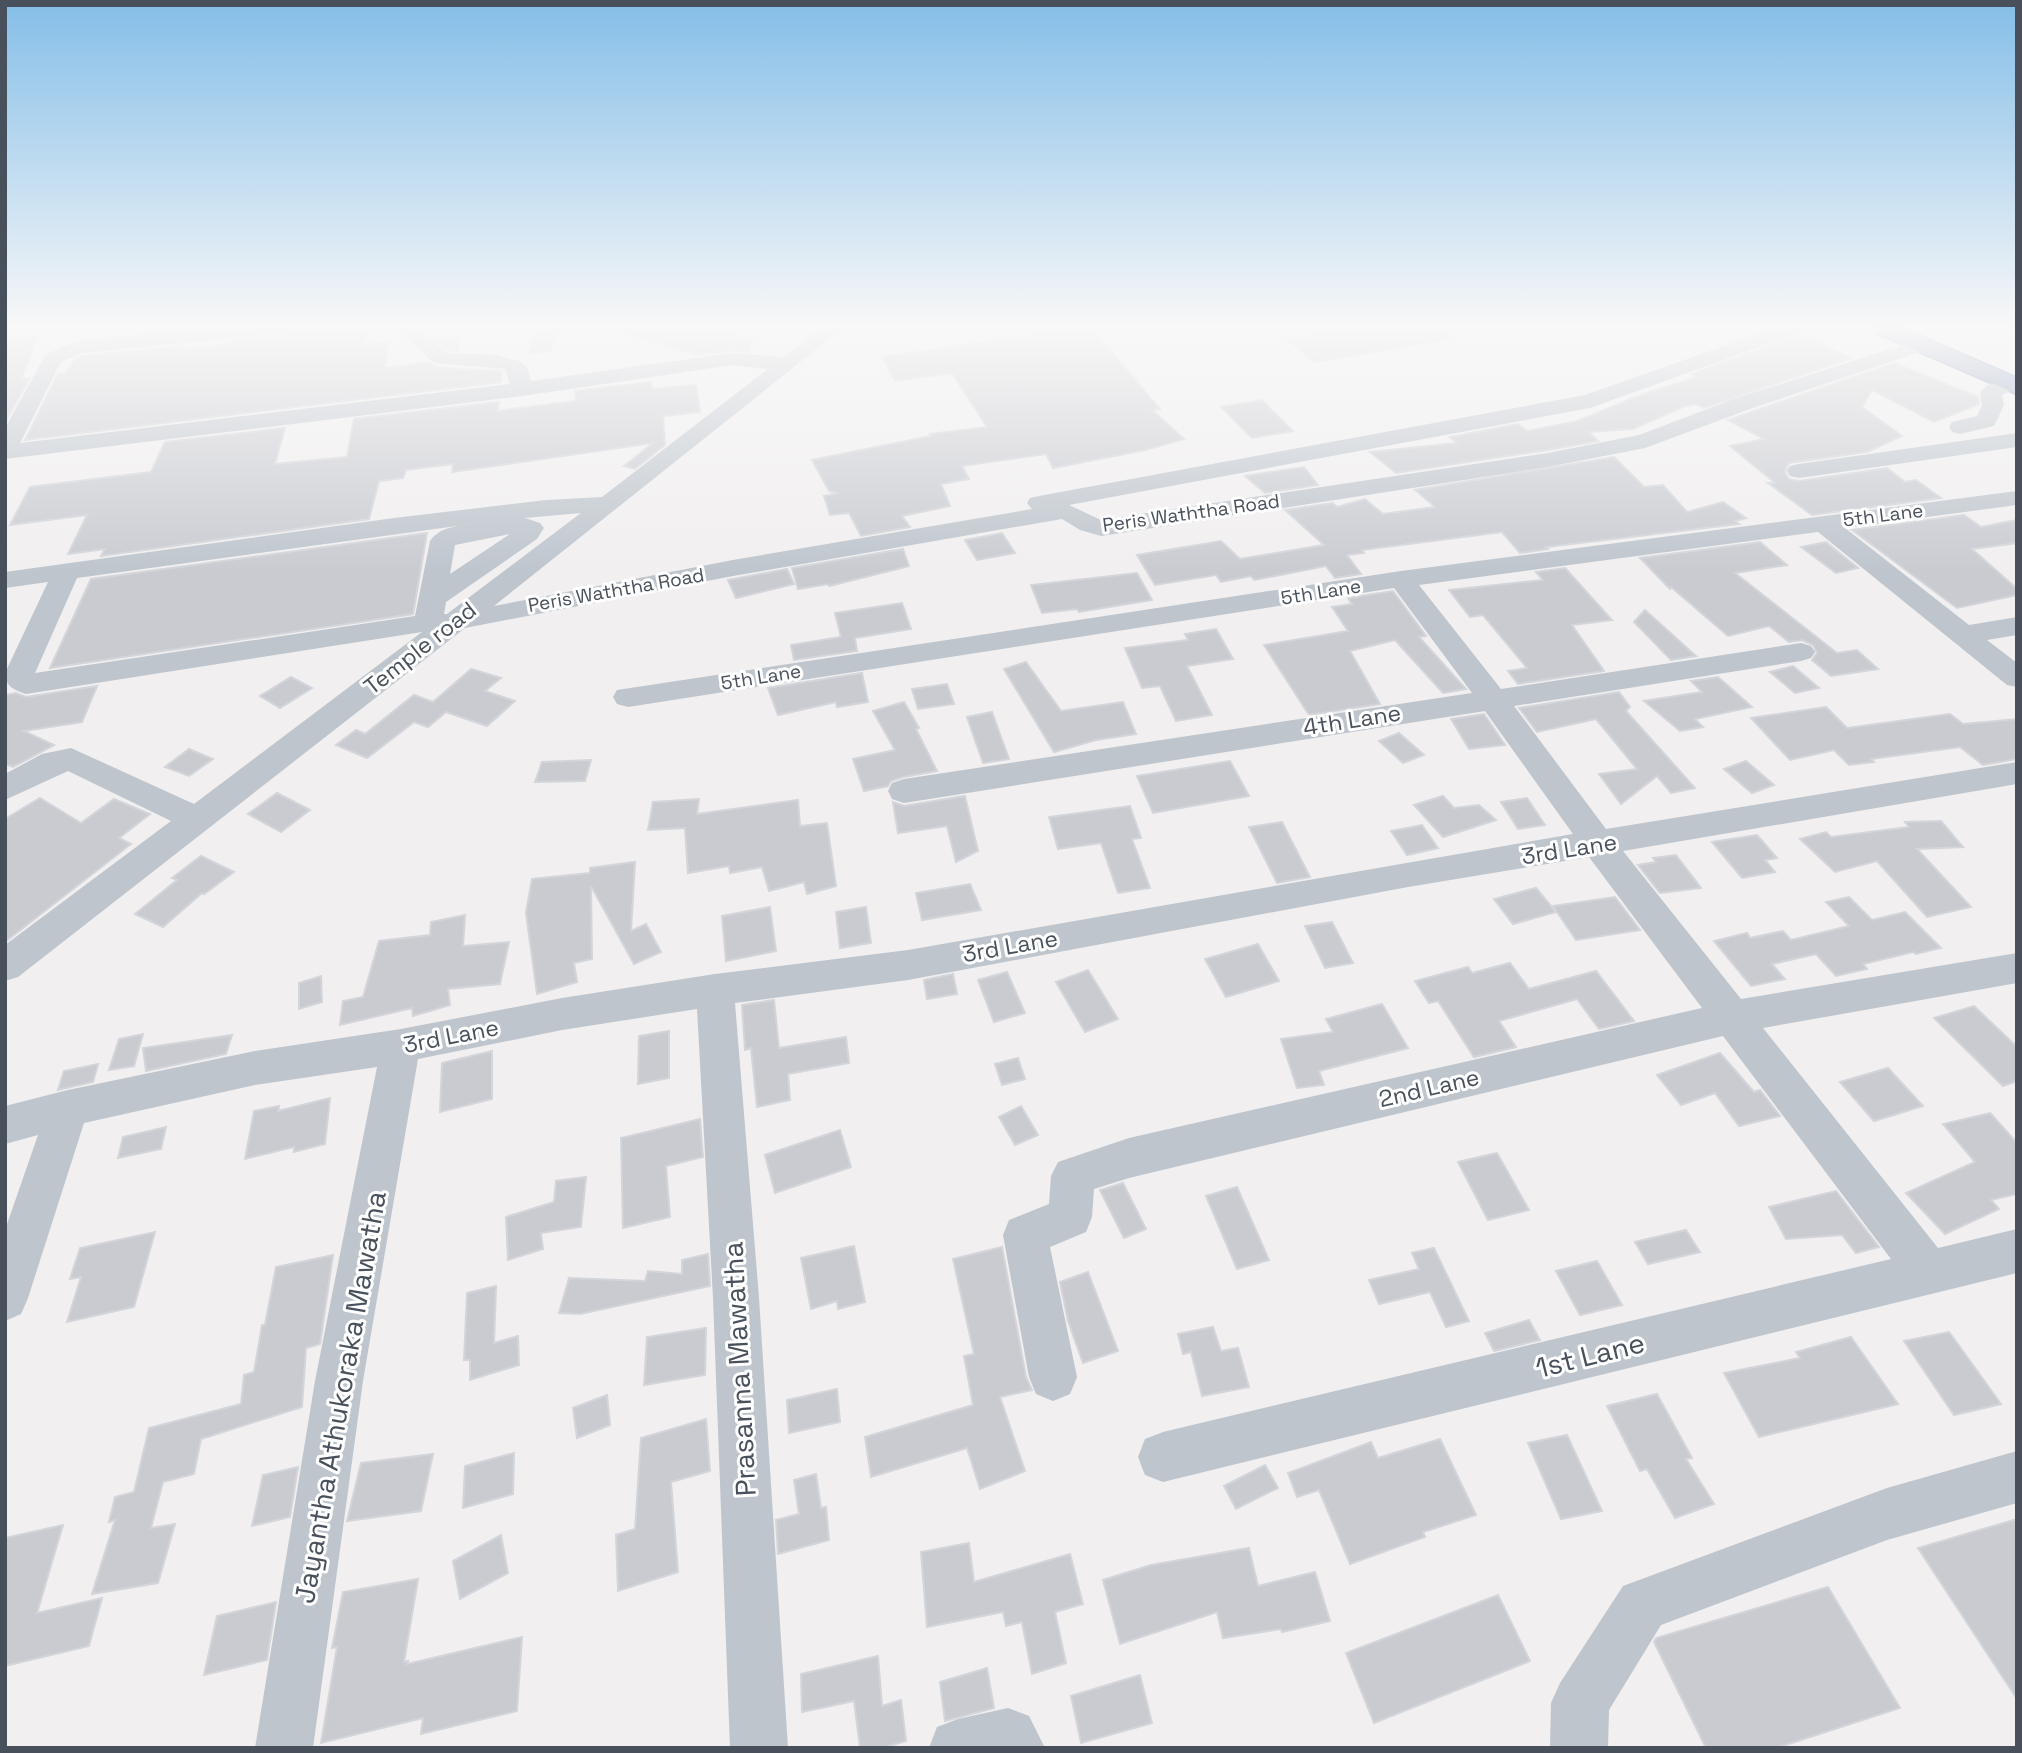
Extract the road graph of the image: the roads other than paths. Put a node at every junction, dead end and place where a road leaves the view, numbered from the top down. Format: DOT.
graph roads {
  1 [pos="26,410"];
  2 [pos="348,410"];
  3 [pos="728,410"];
  4 [pos="1541,410"];
  5 [pos="1727,410"];
  6 [pos="1991,410"];
  7 [pos="1960,427"];
  8 [pos="2017,440"];
  9 [pos="5,451"];
  10 [pos="1799,471"];
  11 [pos="2017,498"];
  12 [pos="609,504"];
  13 [pos="1823,523"];
  14 [pos="674,557"];
  15 [pos="67,571"];
  16 [pos="1401,579"];
  17 [pos="5,580"];
  18 [pos="438,615"];
  19 [pos="2017,626"];
  20 [pos="1963,635"];
  21 [pos="1801,652"];
  22 [pos="2017,678"];
  23 [pos="628,697"];
  24 [pos="1492,698"];
  25 [pos="2017,774"];
  26 [pos="5,789"];
  27 [pos="904,791"];
  28 [pos="197,819"];
  29 [pos="1599,845"];
  30 [pos="5,966"];
  31 [pos="2017,968"];
  32 [pos="715,990"];
  33 [pos="1733,1017"];
  34 [pos="401,1046"];
  35 [pos="68,1108"];
  36 [pos="5,1125"];
  37 [pos="2017,1251"];
  38 [pos="1928,1271"];
  39 [pos="5,1298"];
  40 [pos="1053,1377"];
  41 [pos="1163,1458"];
  42 [pos="2017,1477"];
  43 [pos="284,1748"];
  44 [pos="759,1748"];
  45 [pos="958,1748"];
  46 [pos="1016,1748"];
  47 [pos="1578,1748"];
  1 -- 9 [label="street"];
  2 -- 9 [label="street"];
  3 -- 12 [label="street, Temple road"];
  4 -- 14 [label="street"];
  5 -- 18 [label="street, Peris Waththa Road"];
  6 -- 7 [label="street"];
  8 -- 10 [label="street"];
  11 -- 13 [label="street, 5th Lane"];
  12 -- 15 [label="street"];
  12 -- 18 [label="street, Temple road"];
  13 -- 16 [label="street, 5th Lane"];
  13 -- 20 [label="street"];
  15 -- 17 [label="street"];
  15 -- 18 [label="street, Peris Waththa Road"];
  16 -- 23 [label="street, 5th Lane"];
  16 -- 24 [label="street"];
  18 -- 28 [label="street, Temple road"];
  19 -- 20 [label="street"];
  20 -- 22 [label="street"];
  21 -- 24 [label="street, 4th Lane"];
  24 -- 27 [label="street, 4th Lane"];
  24 -- 29 [label="street"];
  25 -- 29 [label="street, 3rd Lane"];
  26 -- 28 [label="street"];
  28 -- 30 [label="street, Temple road"];
  29 -- 32 [label="street, 3rd Lane"];
  29 -- 33 [label="street"];
  31 -- 33 [label="street, 2nd Lane"];
  32 -- 34 [label="street, 3rd Lane"];
  32 -- 44 [label="street, Prasanna Mawatha"];
  33 -- 38 [label="street"];
  33 -- 40 [label="street, 2nd Lane"];
  34 -- 35 [label="street, 3rd Lane"];
  34 -- 43 [label="street, Jayantha Athukoraka Mawatha"];
  35 -- 36 [label="street, 3rd Lane"];
  35 -- 39 [label="street"];
  37 -- 38 [label="street, 1st Lane"];
  38 -- 41 [label="street, 1st Lane"];
  42 -- 47 [label="street"];
  45 -- 46 [label="street"];
}
